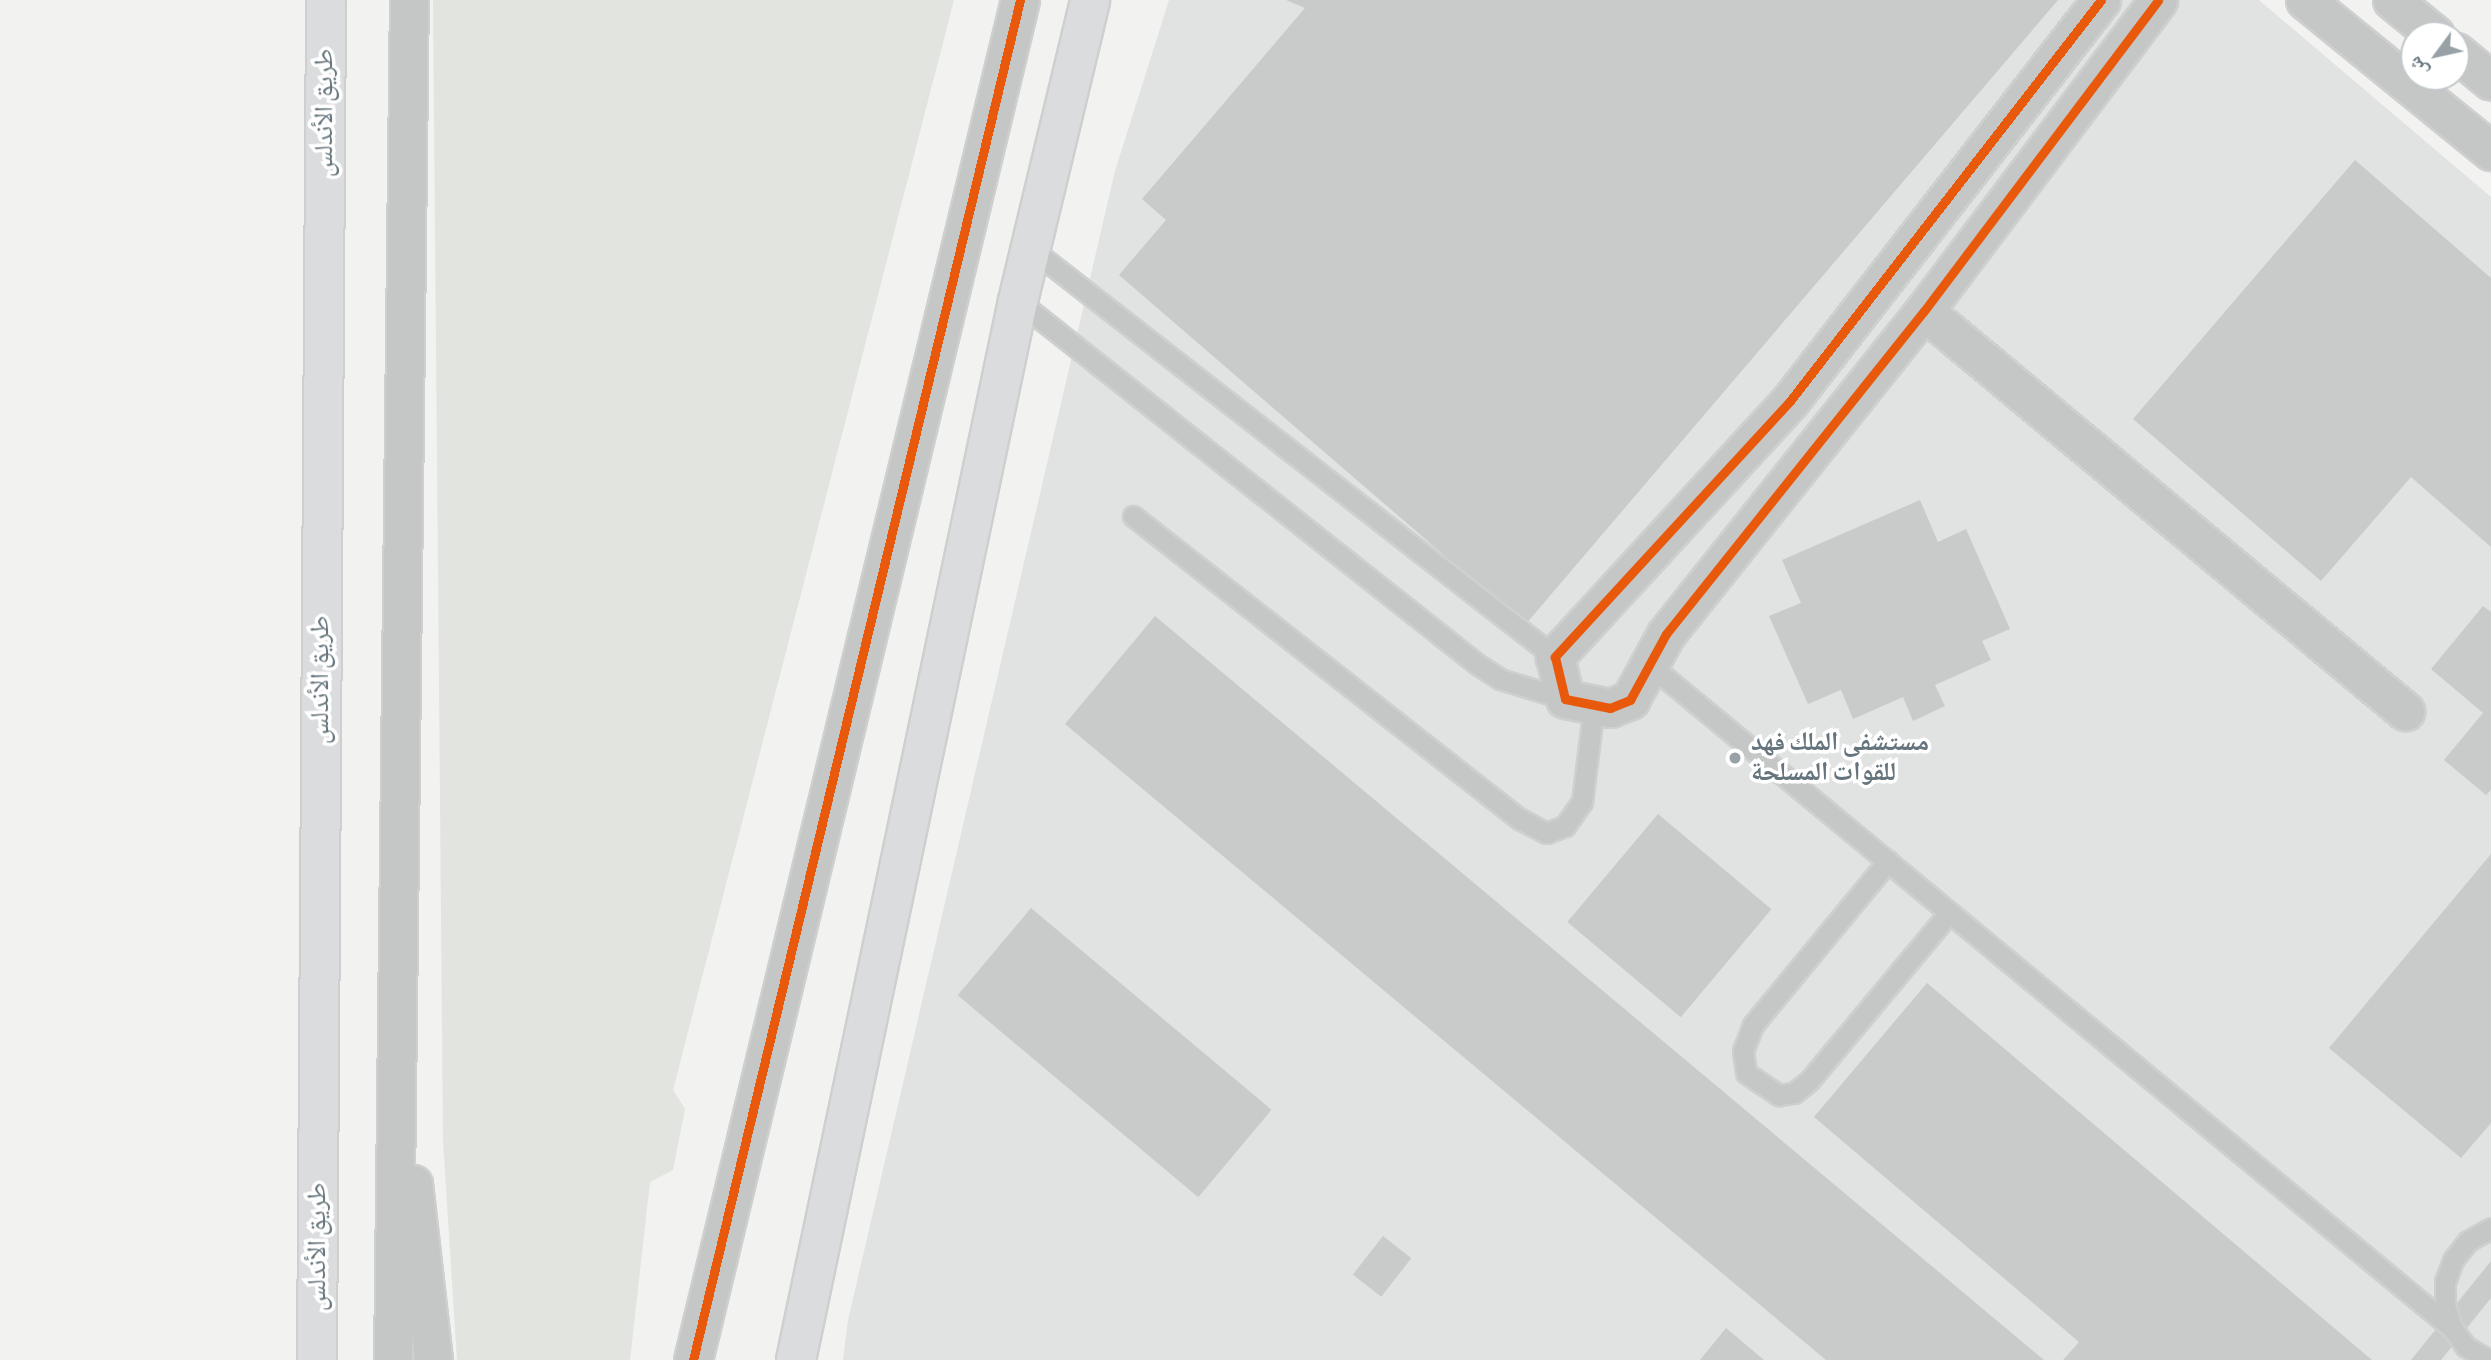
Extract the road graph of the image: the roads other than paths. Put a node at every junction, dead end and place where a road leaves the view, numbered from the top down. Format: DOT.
graph roads {
  1 [pos="326,0"];
  2 [pos="409,0"];
  3 [pos="1020,0"];
  4 [pos="1090,0"];
  5 [pos="2101,0"];
  6 [pos="2158,0"];
  7 [pos="2305,0"];
  8 [pos="2392,0"];
  9 [pos="2418,21"];
  10 [pos="2470,63"];
  11 [pos="2491,80"];
  12 [pos="2491,151"];
  13 [pos="1030,248"];
  14 [pos="1018,301"];
  15 [pos="1924,311"];
  16 [pos="1133,516"];
  17 [pos="1555,657"];
  18 [pos="1650,665"];
  19 [pos="1580,702"];
  20 [pos="2405,711"];
  21 [pos="1888,861"];
  22 [pos="1949,913"];
  23 [pos="396,1061"];
  24 [pos="2490,1227"];
  25 [pos="317,1288"];
  26 [pos="2452,1328"];
  27 [pos="300,1360"];
  28 [pos="317,1360"];
  29 [pos="393,1360"];
  30 [pos="433,1360"];
  31 [pos="693,1360"];
  32 [pos="796,1360"];
  33 [pos="2488,1360"];
  1 -- 25 [label="main road, طريق الأندلس"];
  2 -- 23 [label="street"];
  3 -- 31 [label="street"];
  4 -- 13 [label="main road"];
  5 -- 17 [label="street"];
  6 -- 15 [label="street"];
  7 -- 12 [label="street"];
  8 -- 9 [label="street"];
  10 -- 11 [label="street"];
  13 -- 14 [label="main road"];
  13 -- 17 [label="lane"];
  14 -- 19 [label="lane"];
  14 -- 32 [label="main road"];
  15 -- 18 [label="street"];
  15 -- 20 [label="street"];
  16 -- 19 [label="lane"];
  17 -- 19 [label="street"];
  18 -- 19 [label="street"];
  18 -- 21 [label="lane"];
  21 -- 22 [label="lane"];
  21 -- 22 [label="lane"];
  22 -- 26 [label="lane"];
  23 -- 29 [label="street"];
  23 -- 30 [label="street"];
  24 -- 26 [label="lane"];
  25 -- 27 [label="main road"];
  25 -- 28 [label="main road, طريق الأندلس"];
  26 -- 33 [label="lane"];
}
